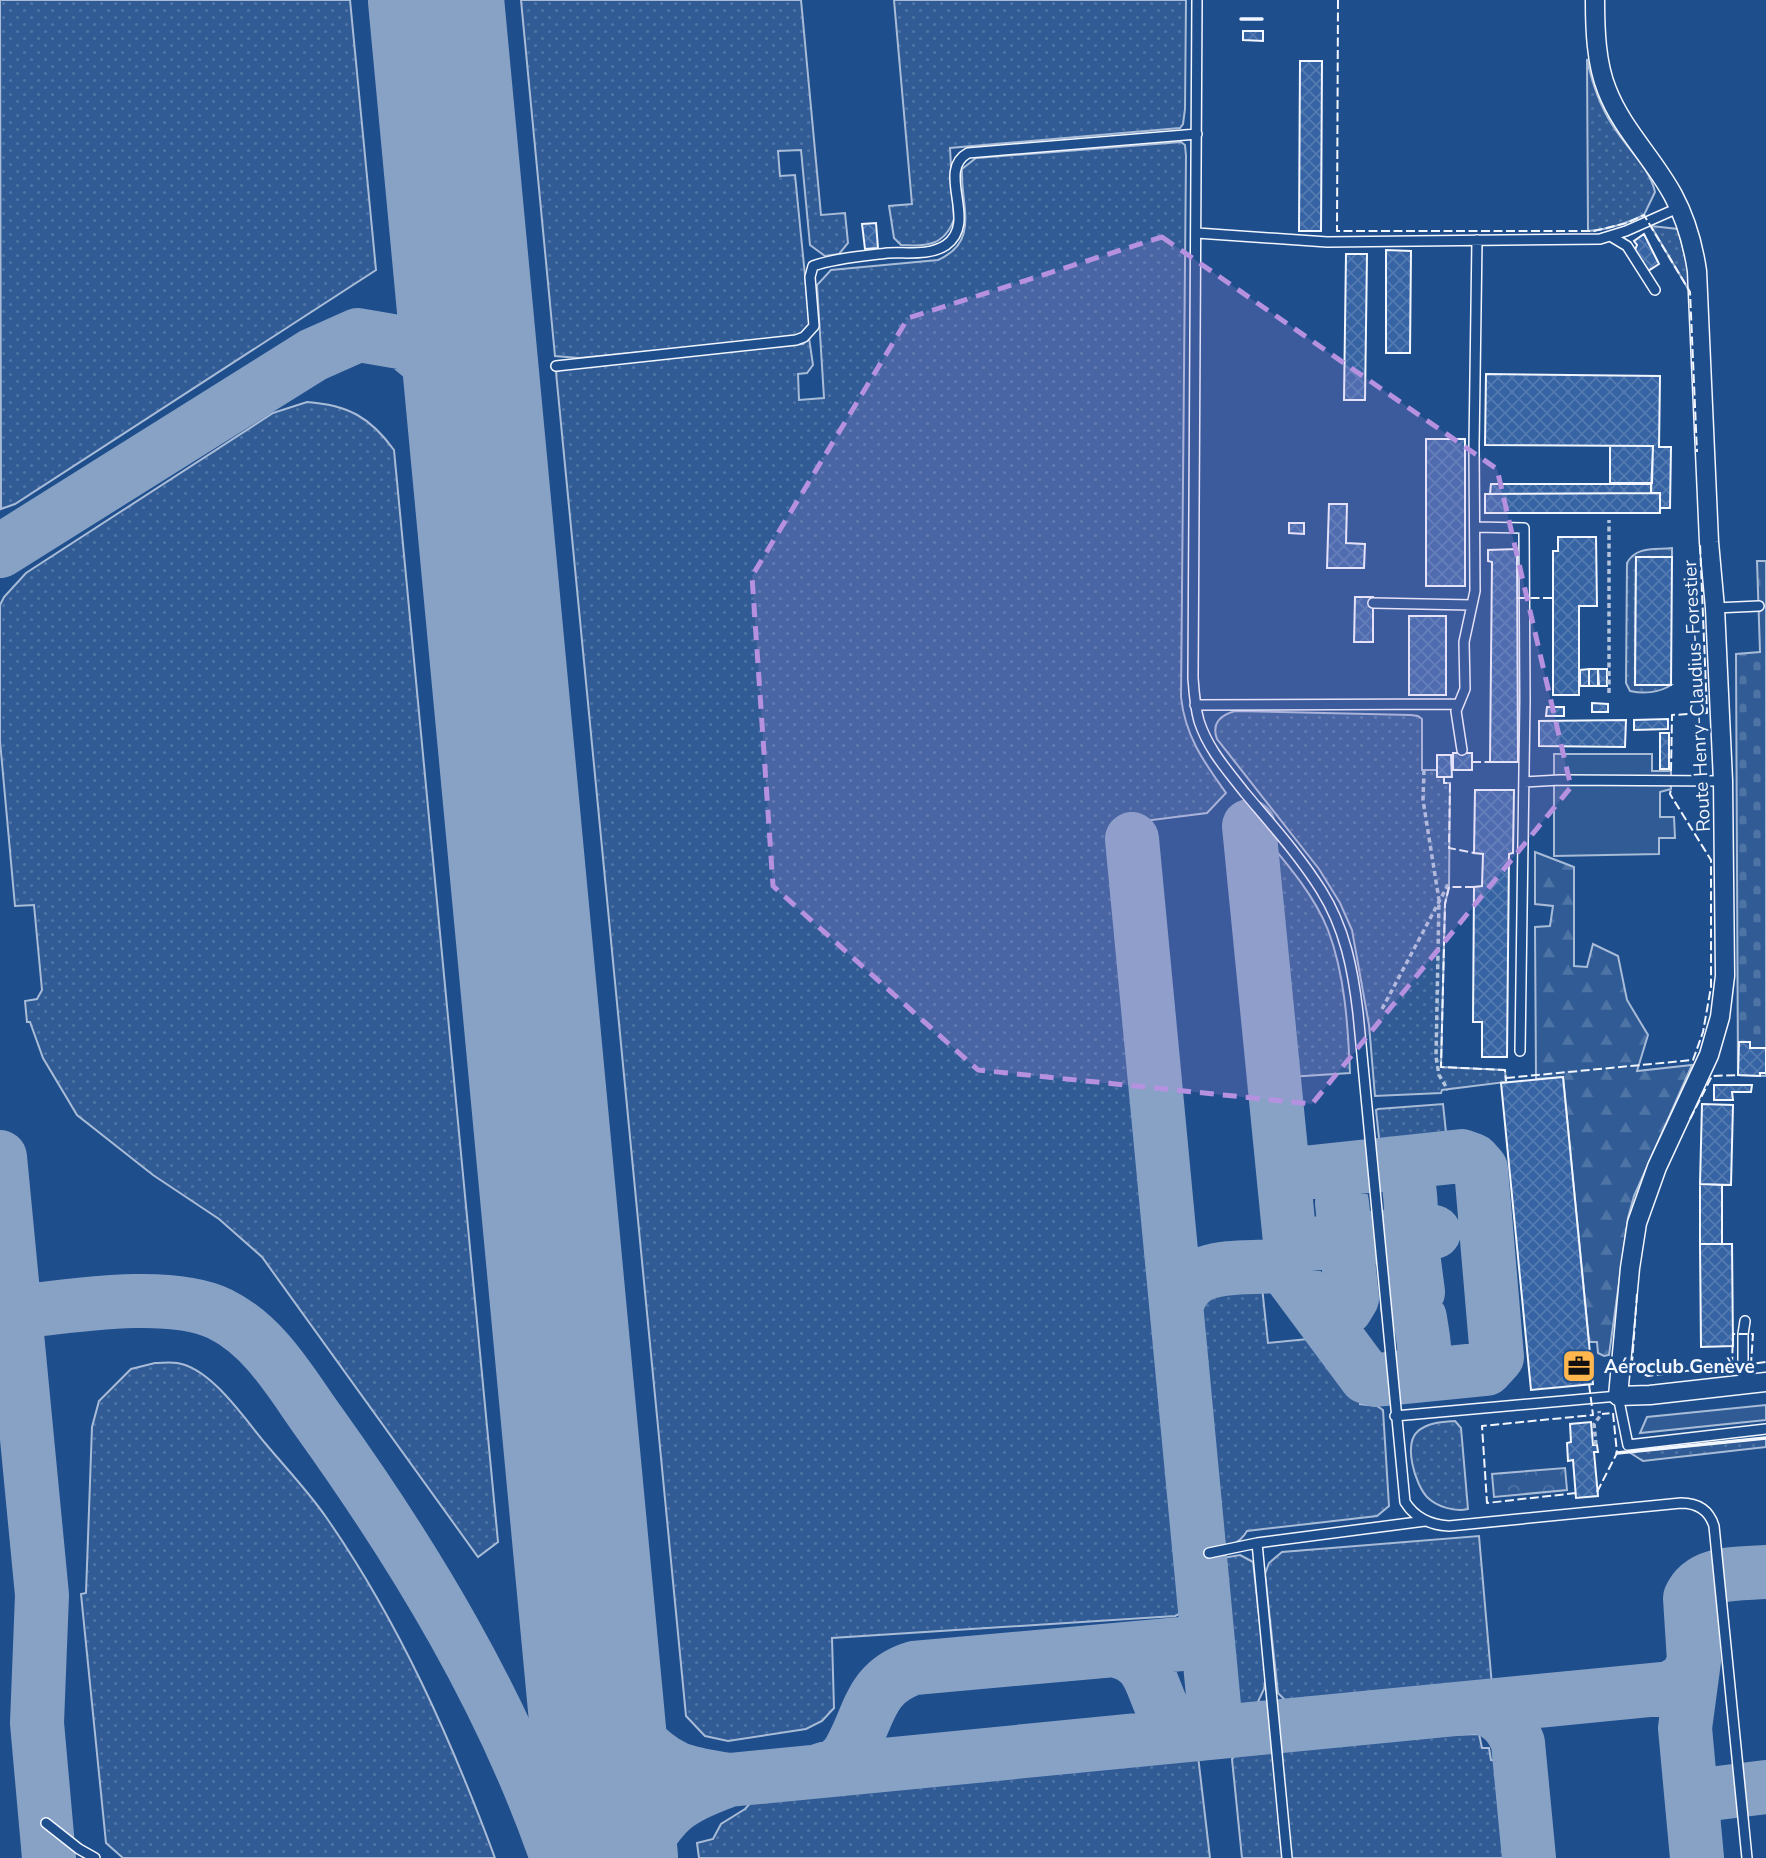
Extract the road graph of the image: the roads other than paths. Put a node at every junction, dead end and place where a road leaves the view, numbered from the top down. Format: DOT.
graph roads {
  1 [pos="1197,0"];
  2 [pos="1595,0"];
  3 [pos="1197,134"];
  4 [pos="1678,208"];
  5 [pos="1197,233"];
  6 [pos="1612,237"];
  7 [pos="1478,240"];
  8 [pos="1655,290"];
  9 [pos="556,366"];
  10 [pos="1475,527"];
  11 [pos="1373,603"];
  12 [pos="1471,605"];
  13 [pos="1759,606"];
  14 [pos="1715,608"];
  15 [pos="1457,704"];
  16 [pos="1195,705"];
  17 [pos="1462,750"];
  18 [pos="1723,781"];
  19 [pos="1524,782"];
  20 [pos="1520,1051"];
  21 [pos="1745,1321"];
  22 [pos="1766,1382"];
  23 [pos="1744,1384"];
  24 [pos="1618,1396"];
  25 [pos="1395,1416"];
  26 [pos="1766,1429"];
  27 [pos="1425,1521"];
  28 [pos="1257,1543"];
  29 [pos="1209,1553"];
  30 [pos="46,1823"];
  31 [pos="95,1858"];
  32 [pos="1287,1858"];
  33 [pos="1747,1858"];
  1 -- 3 [label="lane"];
  2 -- 4 [label="street, Route Henry-Claudius-Forestier"];
  3 -- 5 [label="lane"];
  3 -- 9 [label="lane"];
  4 -- 6 [label="lane"];
  4 -- 14 [label="street, Route Henry-Claudius-Forestier"];
  5 -- 7 [label="lane"];
  5 -- 16 [label="lane"];
  6 -- 7 [label="lane"];
  6 -- 8 [label="lane"];
  7 -- 10 [label="lane"];
  10 -- 12 [label="lane"];
  10 -- 19 [label="lane"];
  11 -- 12 [label="lane"];
  12 -- 15 [label="lane"];
  13 -- 14 [label="lane"];
  14 -- 18 [label="street, Route Henry-Claudius-Forestier"];
  15 -- 16 [label="lane"];
  15 -- 17 [label="lane"];
  16 -- 25 [label="lane"];
  18 -- 19 [label="lane"];
  18 -- 24 [label="street, Route Henry-Claudius-Forestier"];
  19 -- 20 [label="lane"];
  21 -- 23 [label="lane"];
  22 -- 23 [label="street"];
  23 -- 24 [label="street"];
  24 -- 25 [label="lane"];
  24 -- 26 [label="lane"];
  25 -- 27 [label="lane"];
  27 -- 28 [label="lane"];
  27 -- 33 [label="lane"];
  28 -- 29 [label="lane"];
  28 -- 32 [label="lane"];
  30 -- 31 [label="lane"];
}
